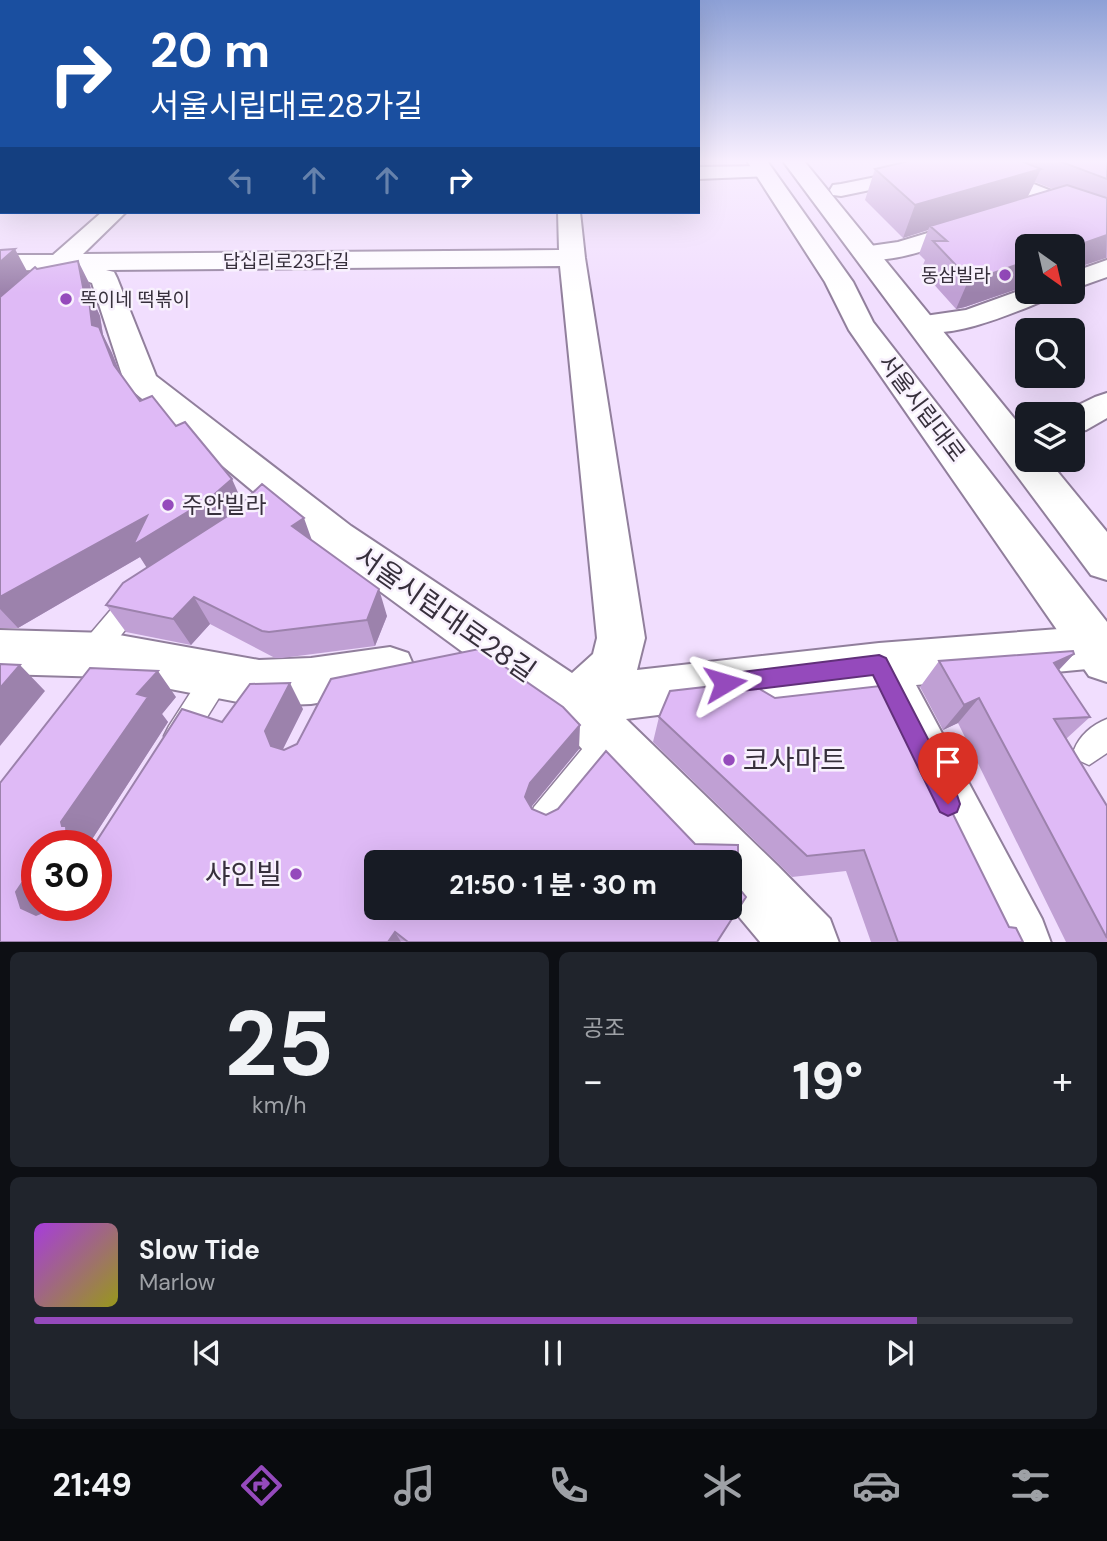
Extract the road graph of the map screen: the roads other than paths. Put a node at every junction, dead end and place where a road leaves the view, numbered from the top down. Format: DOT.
graph roads {
  1 [pos="794,205"];
  2 [pos="814,205"];
  3 [pos="1041,205"];
  4 [pos="1064,205"];
  5 [pos="1016,213"];
  6 [pos="113,214"];
  7 [pos="569,214"];
  8 [pos="992,220"];
  9 [pos="1107,221"];
  10 [pos="865,253"];
  11 [pos="572,258"];
  12 [pos="0,263"];
  13 [pos="60,263"];
  14 [pos="1107,268"];
  15 [pos="1085,276"];
  16 [pos="1015,302"];
  17 [pos="0,317"];
  18 [pos="921,324"];
  19 [pos="1107,404"];
  20 [pos="1085,416"];
  21 [pos="1015,437"];
  22 [pos="1041,472"];
  23 [pos="1107,563"];
  24 [pos="149,589"];
  25 [pos="495,648"];
  26 [pos="0,652"];
  27 [pos="1103,653"];
  28 [pos="879,665"];
  29 [pos="91,669"];
  30 [pos="217,676"];
  31 [pos="590,721"];
  32 [pos="167,755"];
  33 [pos="545,818"];
  34 [pos="805,942"];
  35 [pos="1018,942"];
  1 -- 27 [label="street, 서울시립대로"];
  2 -- 10 [label="street"];
  3 -- 5 [label="street"];
  4 -- 9 [label="street"];
  6 -- 13 [label="street"];
  7 -- 11 [label="street"];
  8 -- 10 [label="street"];
  10 -- 18 [label="street"];
  11 -- 13 [label="street, 답십리로23다길"];
  11 -- 31 [label="street"];
  12 -- 13 [label="street, 답십리로23다길"];
  13 -- 17 [label="street"];
  13 -- 25 [label="street, 서울시립대로28길"];
  14 -- 15 [label="street"];
  16 -- 18 [label="street"];
  18 -- 21 [label="street"];
  19 -- 20 [label="street"];
  22 -- 23 [label="street"];
  24 -- 29 [label="lane"];
  25 -- 30 [label="street"];
  25 -- 31 [label="street, 서울시립대로28길"];
  26 -- 29 [label="street"];
  27 -- 28 [label="street, 서울시립대로"];
  28 -- 31 [label="street, 서울시립대로"];
  28 -- 35 [label="street"];
  29 -- 30 [label="street"];
  30 -- 32 [label="lane"];
  31 -- 33 [label="lane"];
  31 -- 34 [label="street, 서울시립대로28길"];
}
